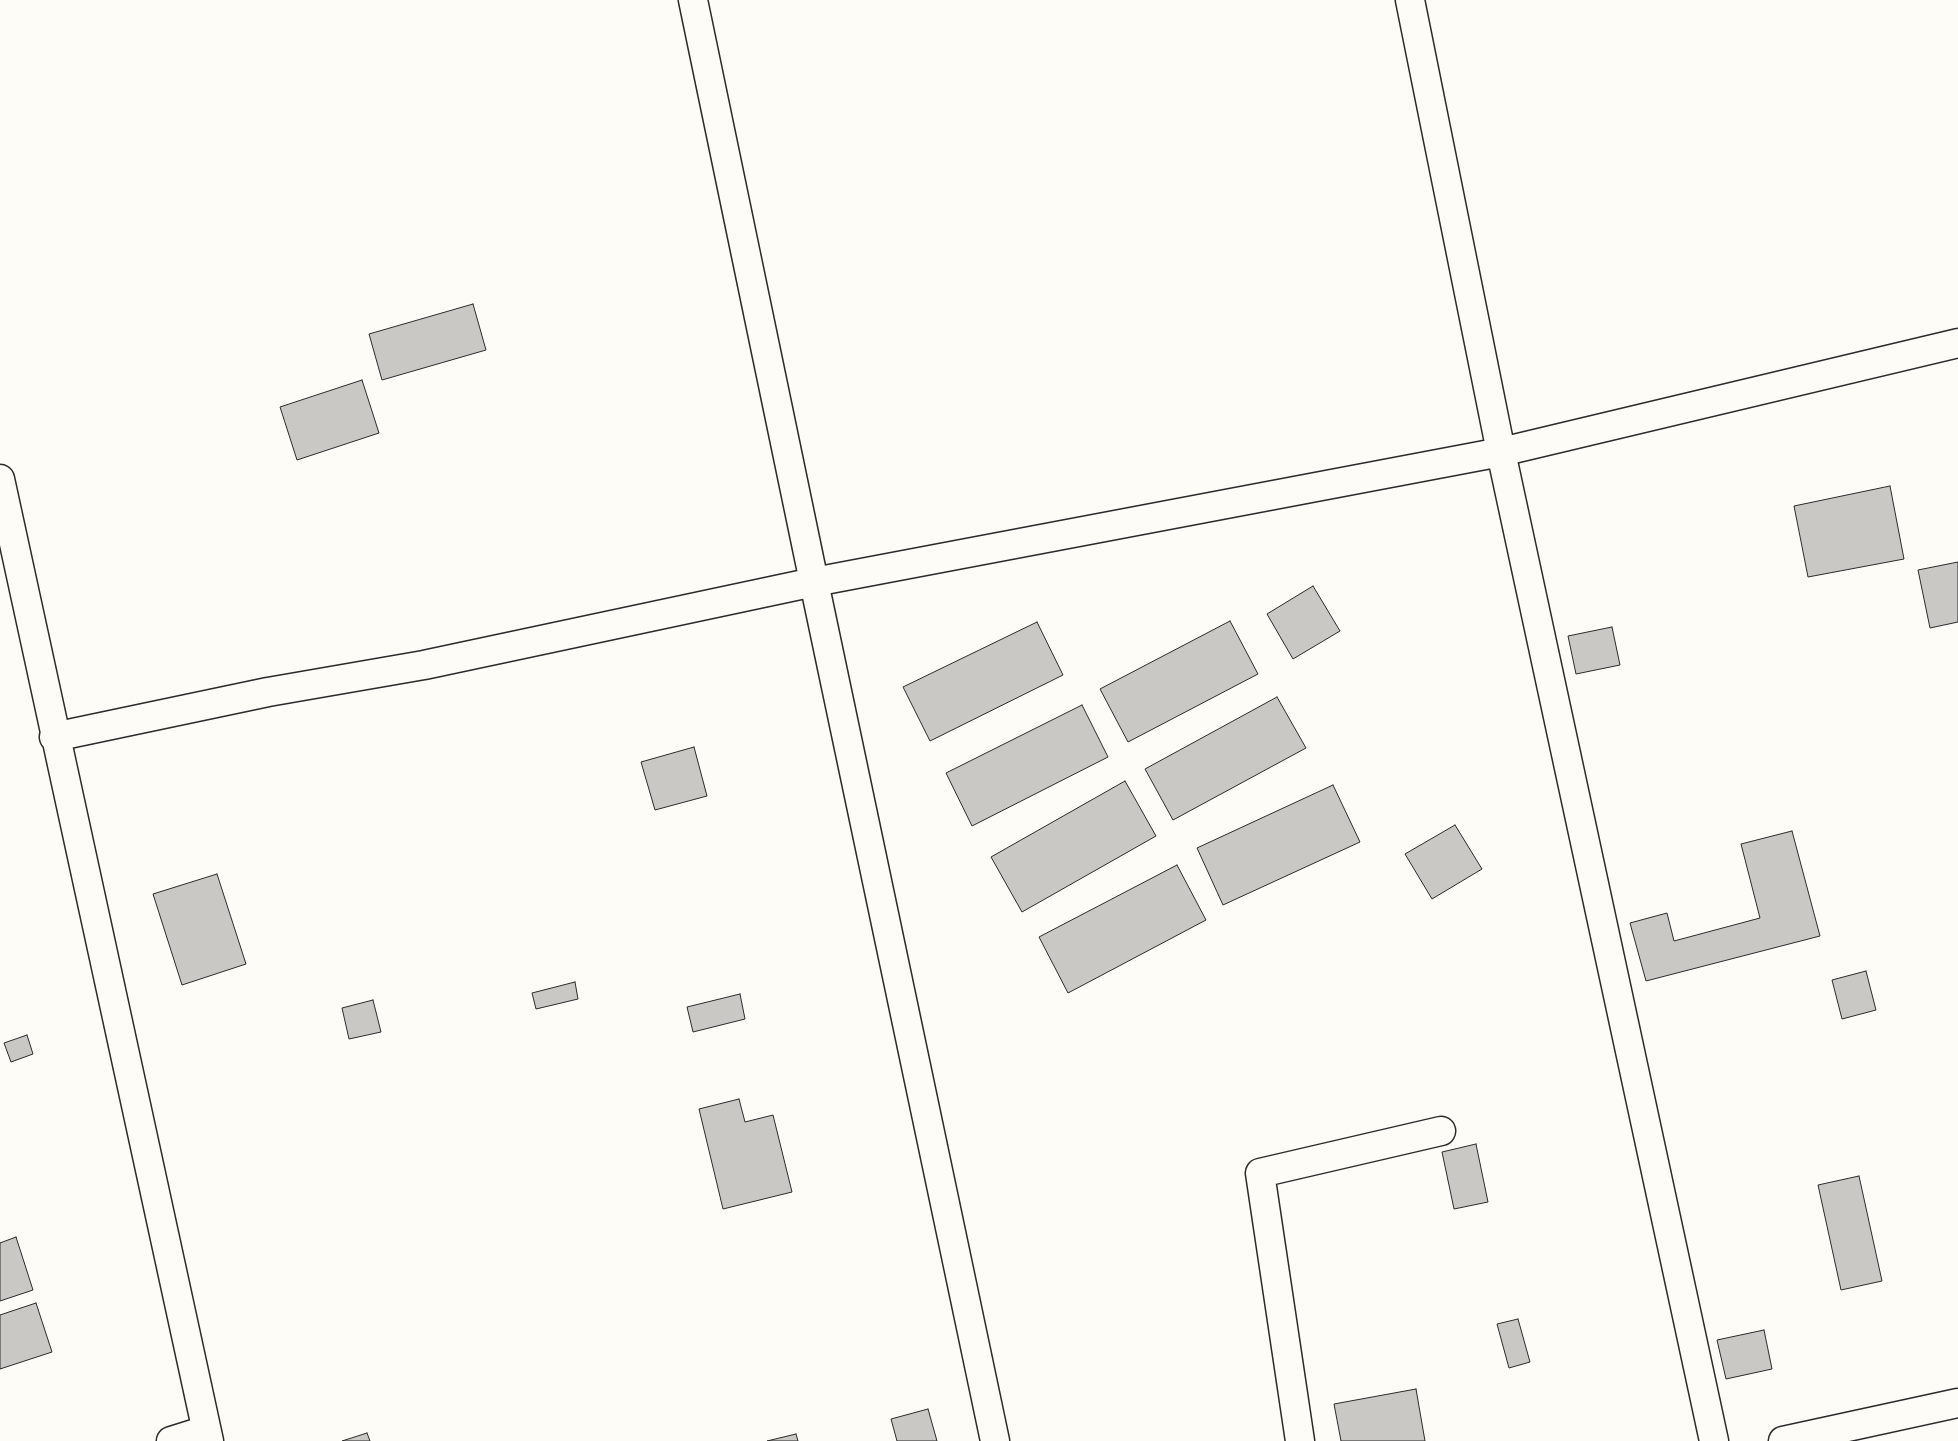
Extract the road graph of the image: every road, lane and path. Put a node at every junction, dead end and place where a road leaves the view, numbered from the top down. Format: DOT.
graph roads {
  1 [pos="693,0"];
  2 [pos="1410,0"];
  3 [pos="1958,343"];
  4 [pos="1501,452"];
  5 [pos="0,479"];
  6 [pos="814,582"];
  7 [pos="54,736"];
  8 [pos="1441,1131"];
  9 [pos="1958,1403"];
  10 [pos="207,1435"];
  11 [pos="171,1441"];
  12 [pos="996,1441"];
  13 [pos="1300,1441"];
  14 [pos="1714,1441"];
  15 [pos="1783,1441"];
  1 -- 6 [label="street"];
  2 -- 4 [label="street"];
  3 -- 4 [label="street"];
  4 -- 6 [label="street"];
  4 -- 14 [label="street"];
  5 -- 7 [label="street"];
  6 -- 7 [label="street"];
  6 -- 12 [label="street"];
  7 -- 10 [label="street"];
  8 -- 13 [label="street"];
  9 -- 15 [label="street"];
  10 -- 11 [label="street"];
}
